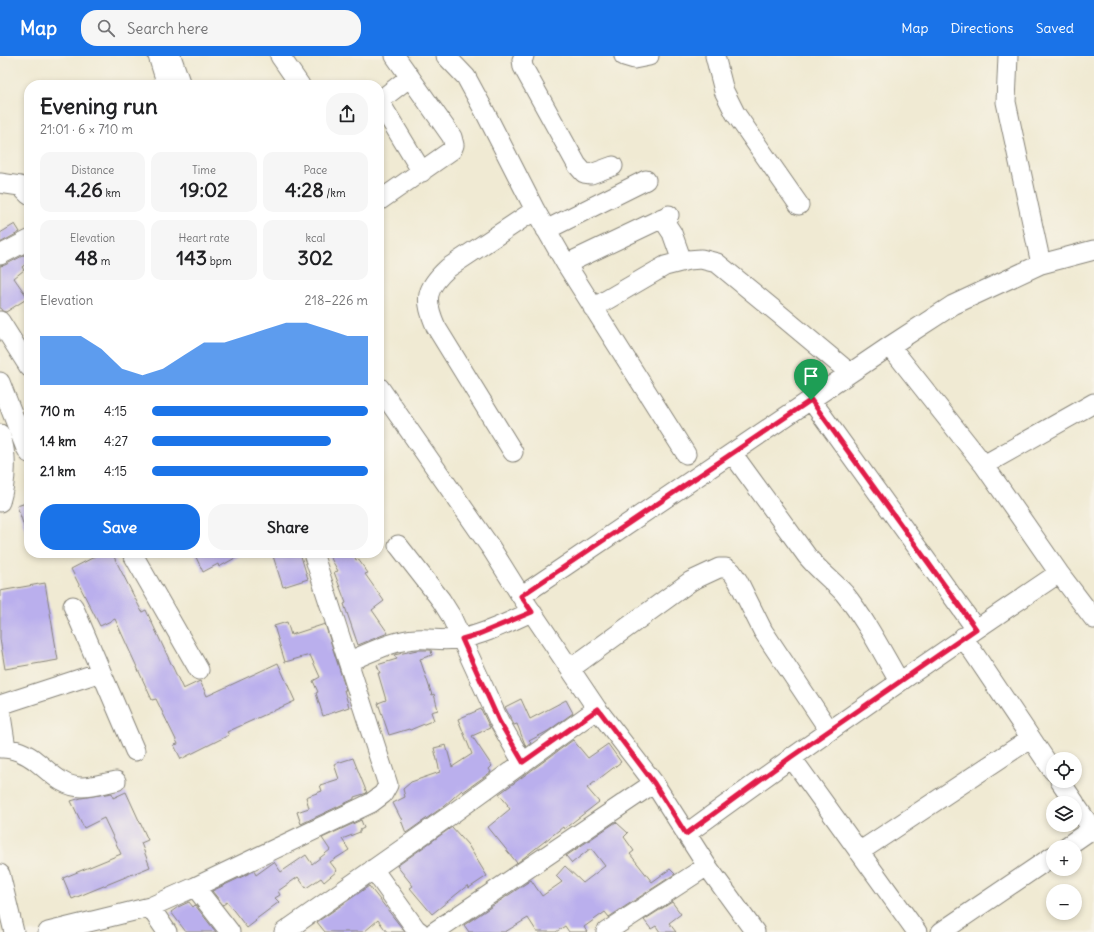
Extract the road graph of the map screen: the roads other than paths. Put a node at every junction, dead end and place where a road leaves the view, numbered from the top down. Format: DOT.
graph roads {
  1 [pos="158,56"];
  2 [pos="171,56"];
  3 [pos="280,56"];
  4 [pos="395,56"];
  5 [pos="446,56"];
  6 [pos="524,56"];
  7 [pos="624,56"];
  8 [pos="649,56"];
  9 [pos="715,56"];
  10 [pos="1008,56"];
  11 [pos="410,77"];
  12 [pos="165,80"];
  13 [pos="179,80"];
  14 [pos="297,80"];
  15 [pos="384,97"];
  16 [pos="384,109"];
  17 [pos="614,166"];
  18 [pos="422,172"];
  19 [pos="646,180"];
  20 [pos="0,183"];
  21 [pos="24,188"];
  22 [pos="384,196"];
  23 [pos="799,205"];
  24 [pos="535,210"];
  25 [pos="546,230"];
  26 [pos="24,243"];
  27 [pos="1094,250"];
  28 [pos="0,255"];
  29 [pos="682,261"];
  30 [pos="566,264"];
  31 [pos="1042,264"];
  32 [pos="593,308"];
  33 [pos="0,321"];
  34 [pos="890,346"];
  35 [pos="24,359"];
  36 [pos="850,373"];
  37 [pos="0,382"];
  38 [pos="384,394"];
  39 [pos="811,400"];
  40 [pos="1094,403"];
  41 [pos="0,434"];
  42 [pos="24,442"];
  43 [pos="24,450"];
  44 [pos="513,452"];
  45 [pos="732,453"];
  46 [pos="686,454"];
  47 [pos="4,455"];
  48 [pos="984,465"];
  49 [pos="0,502"];
  50 [pos="398,544"];
  51 [pos="135,558"];
  52 [pos="315,558"];
  53 [pos="1059,572"];
  54 [pos="521,596"];
  55 [pos="73,606"];
  56 [pos="532,612"];
  57 [pos="1094,619"];
  58 [pos="970,633"];
  59 [pos="462,639"];
  60 [pos="349,661"];
  61 [pos="570,669"];
  62 [pos="199,670"];
  63 [pos="101,672"];
  64 [pos="899,682"];
  65 [pos="0,705"];
  66 [pos="0,709"];
  67 [pos="598,709"];
  68 [pos="829,730"];
  69 [pos="1031,738"];
  70 [pos="3,748"];
  71 [pos="136,751"];
  72 [pos="791,757"];
  73 [pos="1046,760"];
  74 [pos="523,762"];
  75 [pos="116,781"];
  76 [pos="654,783"];
  77 [pos="1082,814"];
  78 [pos="1093,830"];
  79 [pos="686,834"];
  80 [pos="1077,840"];
  81 [pos="859,852"];
  82 [pos="1046,861"];
  83 [pos="707,866"];
  84 [pos="373,869"];
  85 [pos="0,874"];
  86 [pos="195,887"];
  87 [pos="150,907"];
  88 [pos="14,932"];
  89 [pos="48,932"];
  90 [pos="167,932"];
  91 [pos="230,932"];
  92 [pos="284,932"];
  93 [pos="420,932"];
  94 [pos="434,932"];
  95 [pos="606,932"];
  96 [pos="755,932"];
  97 [pos="917,932"];
  98 [pos="942,932"];
  1 -- 12 [label="street"];
  2 -- 13 [label="street"];
  3 -- 14 [label="street"];
  4 -- 11 [label="street"];
  5 -- 24 [label="street"];
  6 -- 17 [label="street"];
  7 -- 8 [label="street"];
  9 -- 23 [label="street"];
  10 -- 31 [label="street"];
  11 -- 15 [label="street"];
  11 -- 18 [label="street"];
  16 -- 18 [label="street"];
  18 -- 22 [label="street"];
  19 -- 25 [label="street"];
  20 -- 21 [label="street"];
  24 -- 25 [label="street"];
  24 -- 44 [label="street"];
  25 -- 30 [label="street"];
  26 -- 28 [label="street"];
  27 -- 31 [label="street"];
  29 -- 30 [label="street"];
  29 -- 32 [label="street"];
  29 -- 36 [label="street"];
  30 -- 32 [label="street"];
  31 -- 34 [label="street"];
  32 -- 46 [label="street"];
  33 -- 35 [label="street"];
  34 -- 36 [label="street"];
  34 -- 48 [label="street"];
  36 -- 39 [label="street"];
  37 -- 42 [label="street"];
  38 -- 54 [label="street"];
  39 -- 45 [label="street"];
  39 -- 58 [label="street"];
  40 -- 48 [label="street"];
  41 -- 47 [label="street"];
  43 -- 47 [label="street"];
  45 -- 54 [label="street"];
  45 -- 64 [label="street"];
  47 -- 49 [label="street"];
  48 -- 53 [label="street"];
  50 -- 59 [label="street"];
  51 -- 62 [label="street"];
  52 -- 60 [label="street"];
  53 -- 57 [label="street"];
  53 -- 58 [label="street"];
  54 -- 56 [label="street"];
  55 -- 63 [label="street"];
  56 -- 59 [label="street"];
  56 -- 61 [label="street"];
  58 -- 64 [label="street"];
  58 -- 69 [label="street"];
  59 -- 60 [label="street"];
  59 -- 74 [label="street"];
  60 -- 86 [label="street"];
  61 -- 67 [label="street"];
  61 -- 68 [label="street"];
  63 -- 65 [label="street"];
  63 -- 71 [label="street"];
  64 -- 68 [label="street"];
  66 -- 70 [label="street"];
  67 -- 74 [label="street"];
  67 -- 76 [label="street"];
  68 -- 72 [label="street"];
  69 -- 73 [label="street"];
  69 -- 81 [label="street"];
  70 -- 75 [label="street"];
  72 -- 79 [label="street"];
  72 -- 81 [label="street"];
  74 -- 84 [label="street"];
  76 -- 79 [label="street"];
  76 -- 94 [label="street"];
  77 -- 78 [label="street"];
  78 -- 80 [label="street"];
  79 -- 83 [label="street"];
  81 -- 97 [label="street"];
  82 -- 98 [label="street"];
  83 -- 95 [label="street"];
  83 -- 96 [label="street"];
  84 -- 92 [label="street"];
  84 -- 93 [label="street"];
  85 -- 88 [label="street"];
  86 -- 87 [label="street"];
  86 -- 91 [label="street"];
  87 -- 89 [label="street"];
  87 -- 90 [label="street"];
}
